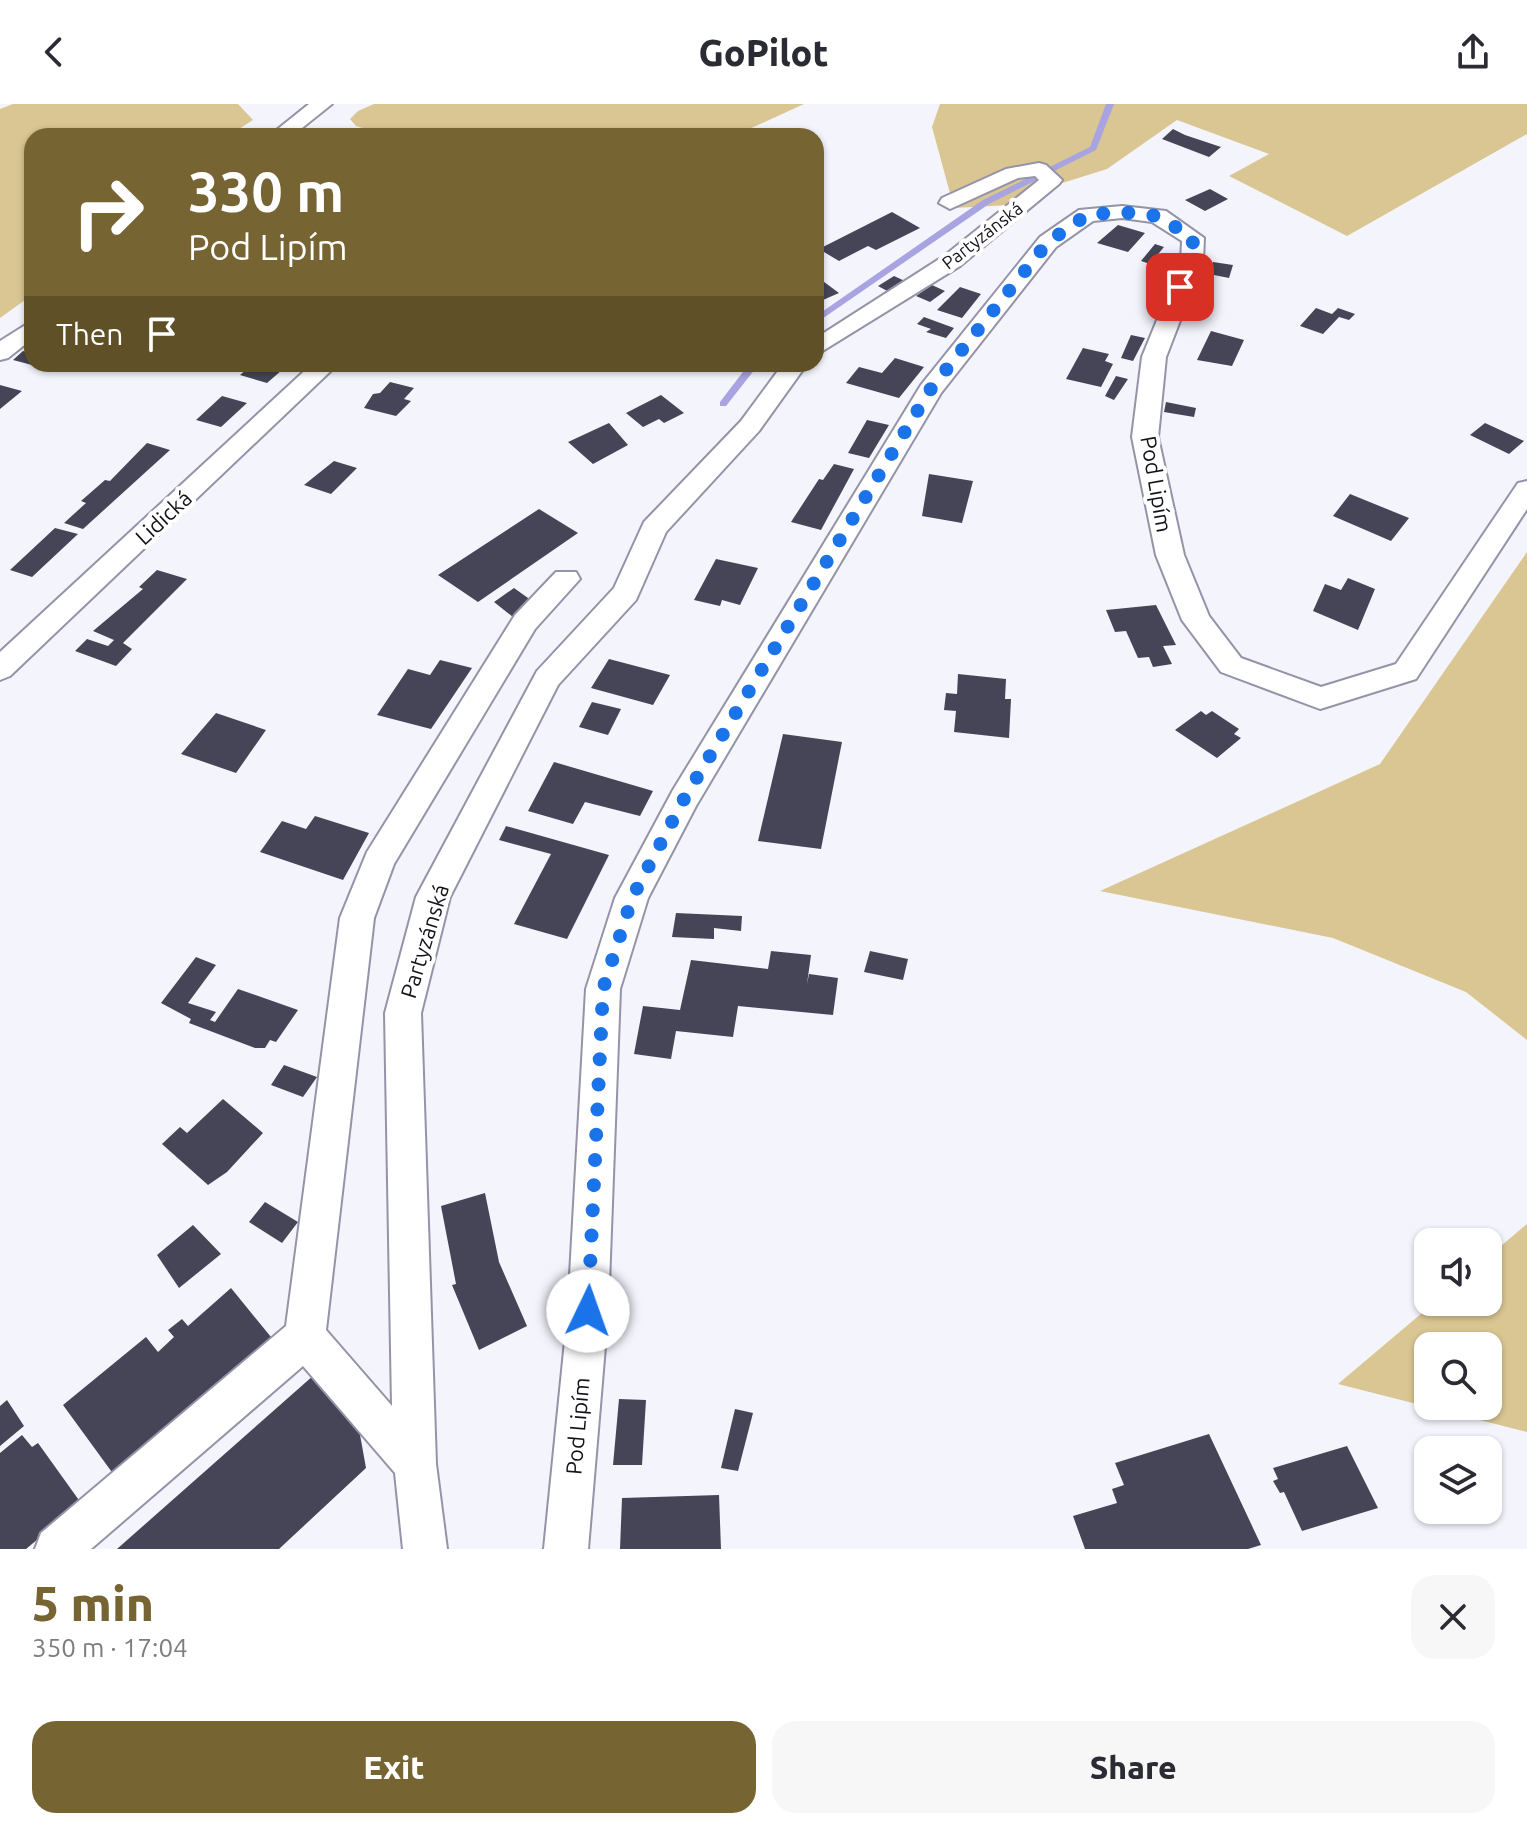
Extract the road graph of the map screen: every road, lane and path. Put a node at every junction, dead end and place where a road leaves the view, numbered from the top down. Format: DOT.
graph roads {
  1 [pos="322,104"];
  2 [pos="290,128"];
  3 [pos="950,203"];
  4 [pos="24,334"];
  5 [pos="824,343"];
  6 [pos="0,353"];
  7 [pos="317,372"];
  8 [pos="789,372"];
  9 [pos="1527,489"];
  10 [pos="566,579"];
  11 [pos="0,669"];
  12 [pos="305,1337"];
  13 [pos="415,1464"];
  14 [pos="57,1549"];
  15 [pos="425,1549"];
  16 [pos="566,1549"];
  1 -- 2 [label="street"];
  3 -- 5 [label="street, Partyzánská"];
  4 -- 6 [label="street"];
  7 -- 11 [label="street, Lidická"];
  8 -- 13 [label="street, Partyzánská"];
  9 -- 16 [label="street, Pod Lipím"];
  10 -- 12 [label="street"];
  12 -- 13 [label="street"];
  12 -- 14 [label="street"];
  13 -- 15 [label="street, Partyzánská"];
}
